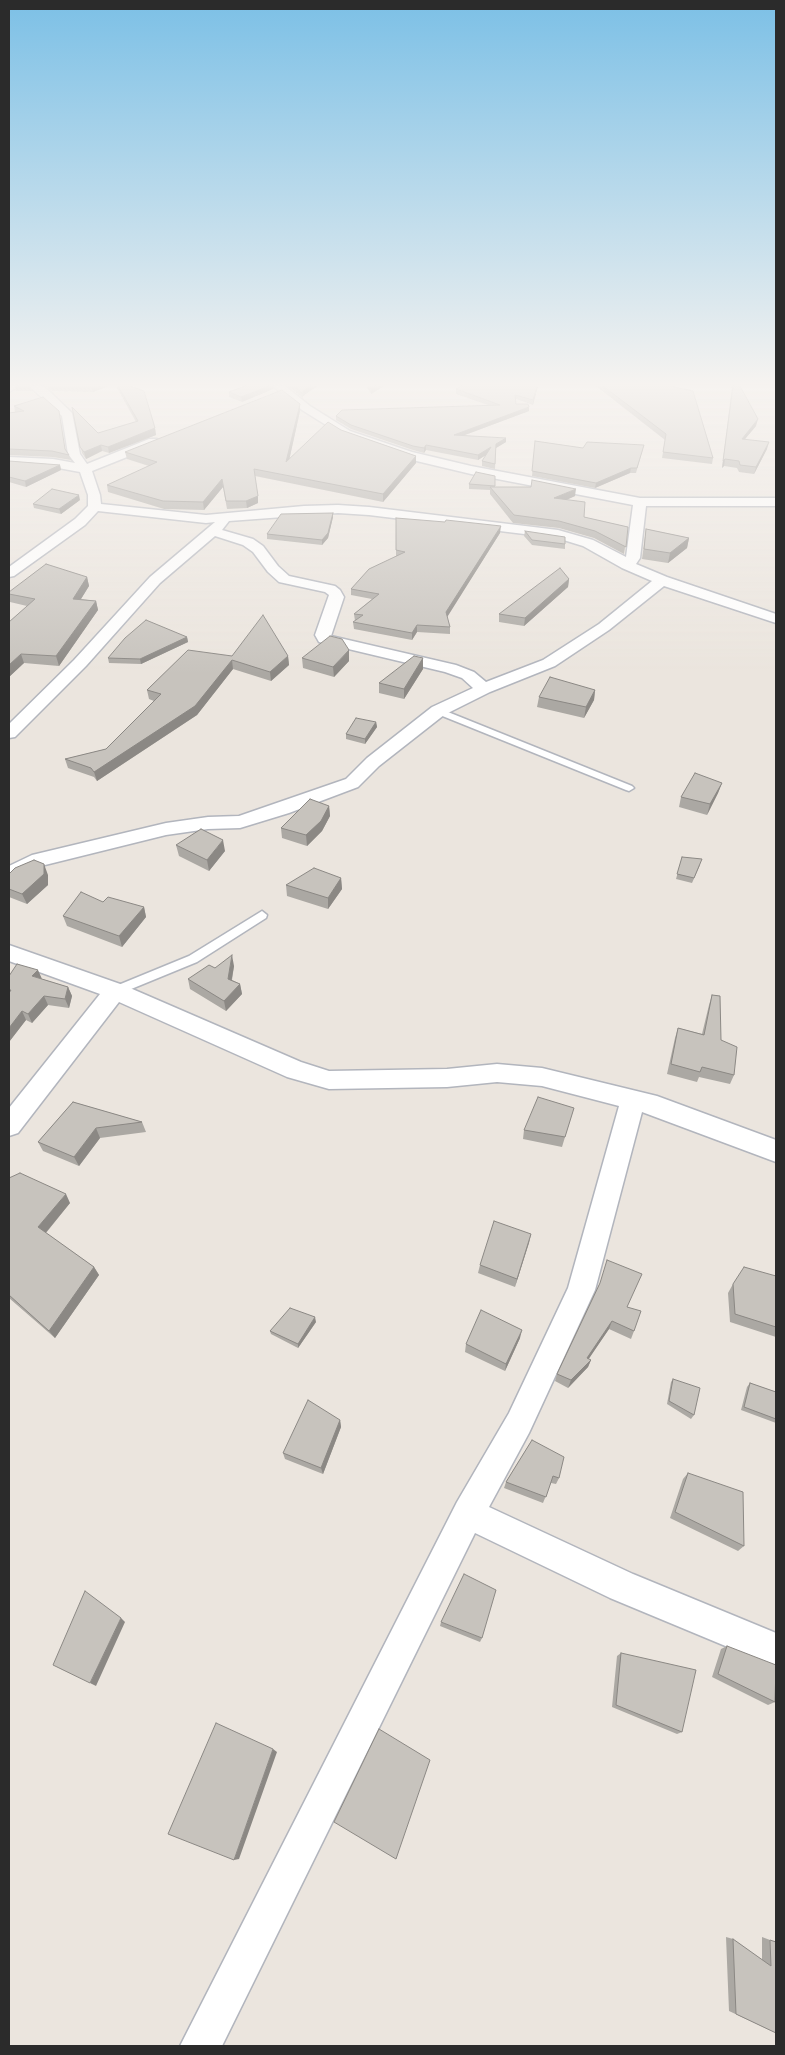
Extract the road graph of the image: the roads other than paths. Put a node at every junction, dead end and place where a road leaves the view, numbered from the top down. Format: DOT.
graph roads {
  1 [pos="89,482"];
  2 [pos="534,482"];
  3 [pos="640,502"];
  4 [pos="776,502"];
  5 [pos="95,507"];
  6 [pos="228,518"];
  7 [pos="213,531"];
  8 [pos="627,565"];
  9 [pos="9,573"];
  10 [pos="662,580"];
  11 [pos="776,619"];
  12 [pos="484,689"];
  13 [pos="438,711"];
  14 [pos="9,734"];
  15 [pos="629,788"];
  16 [pos="9,874"];
  17 [pos="262,915"];
  18 [pos="9,953"];
  19 [pos="115,991"];
  20 [pos="633,1100"];
  21 [pos="9,1126"];
  22 [pos="776,1151"];
  23 [pos="468,1514"];
  24 [pos="776,1650"];
  25 [pos="200,2046"];
  1 -- 5 [label="street"];
  2 -- 3 [label="street"];
  3 -- 4 [label="street"];
  3 -- 8 [label="street"];
  5 -- 6 [label="street"];
  5 -- 9 [label="street"];
  6 -- 7 [label="street"];
  6 -- 8 [label="street"];
  7 -- 12 [label="street"];
  7 -- 14 [label="street"];
  8 -- 10 [label="street"];
  10 -- 11 [label="street"];
  10 -- 12 [label="street"];
  12 -- 13 [label="street"];
  13 -- 15 [label="lane"];
  13 -- 16 [label="street"];
  17 -- 19 [label="lane"];
  18 -- 19 [label="street"];
  19 -- 20 [label="street"];
  19 -- 21 [label="street"];
  20 -- 22 [label="street"];
  20 -- 23 [label="street"];
  23 -- 24 [label="street"];
  23 -- 25 [label="street"];
}
